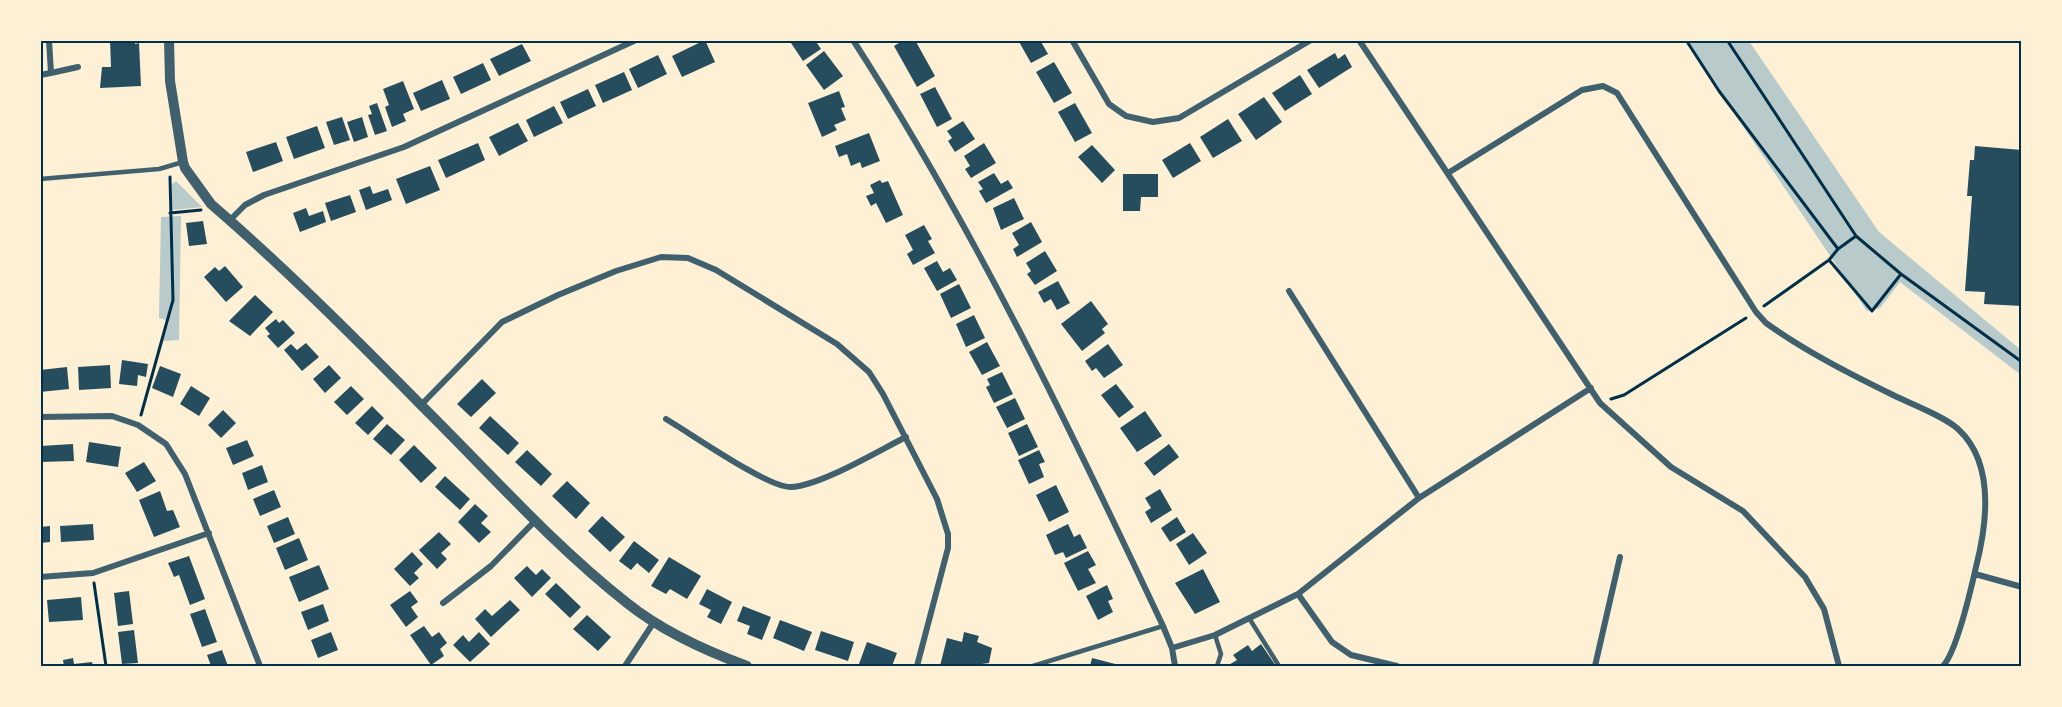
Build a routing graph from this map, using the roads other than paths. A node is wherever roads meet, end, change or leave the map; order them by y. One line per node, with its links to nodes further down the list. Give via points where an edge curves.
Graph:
1 (49, 40): 9 (street)
2 (170, 40): 11 (street, via 170,81)
3 (636, 40): 14 (street, via 404,147 264,195 245,205)
4 (853, 40): 32 (street, via 964,223)
5 (1072, 40): 6 (street, via 1108,104 1126,116 1153,122 1179,118)
6 (1311, 40)
7 (1359, 40): 12 (street)
8 (78, 67): 9 (street)
9 (51, 73): 10 (street)
10 (40, 75)
11 (183, 162): 13 (lane, via 159,169); 14 (street, via 211,204)
12 (1448, 173): 16 (street); 25 (street, via 1582,90 1603,86 1617,93 1756,312 1779,332 1820,356 1957,428 1977,459 1984,483 1986,513)
13 (40, 179)
14 (230, 220): 17 (street)
15 (1289, 291): 21 (street)
16 (1591, 388): 21 (street); 45 (street, via 1600,403 1671,466 1743,511 1805,577 1824,609)
17 (421, 405): 20 (street, via 502,322 616,271 661,257 688,258 716,270 855,358 883,394); 22 (street)
18 (40, 417): 23 (street, via 112,416 138,425 166,444 185,474)
19 (666, 419): 20 (street, via 767,479 790,487 844,468)
20 (906, 438): 38 (street, via 937,500 948,534 948,548)
21 (1419, 498): 28 (street)
22 (535, 521): 29 (street, via 491,567); 31 (street, via 627,604)
23 (209, 533): 26 (street, via 93,573); 35 (street)
24 (1620, 556): 44 (street)
25 (1975, 574): 27 (street); 46 (street)
26 (40, 577)
27 (2022, 587)
28 (1298, 594): 30 (street); 43 (street, via 1332,642 1351,655)
29 (443, 603)
30 (1249, 618): 33 (street); 42 (lane)
31 (654, 622): 36 (street); 37 (street)
32 (1163, 626): 34 (street); 39 (lane)
33 (1215, 635): 34 (street); 41 (lane, via 1221,654)
34 (1172, 648): 40 (street)
35 (260, 666)
36 (625, 666)
37 (747, 666)
38 (917, 666)
39 (1033, 666)
40 (1175, 666)
41 (1217, 666)
42 (1279, 666)
43 (1397, 666)
44 (1595, 666)
45 (1839, 666)
46 (1943, 666)

